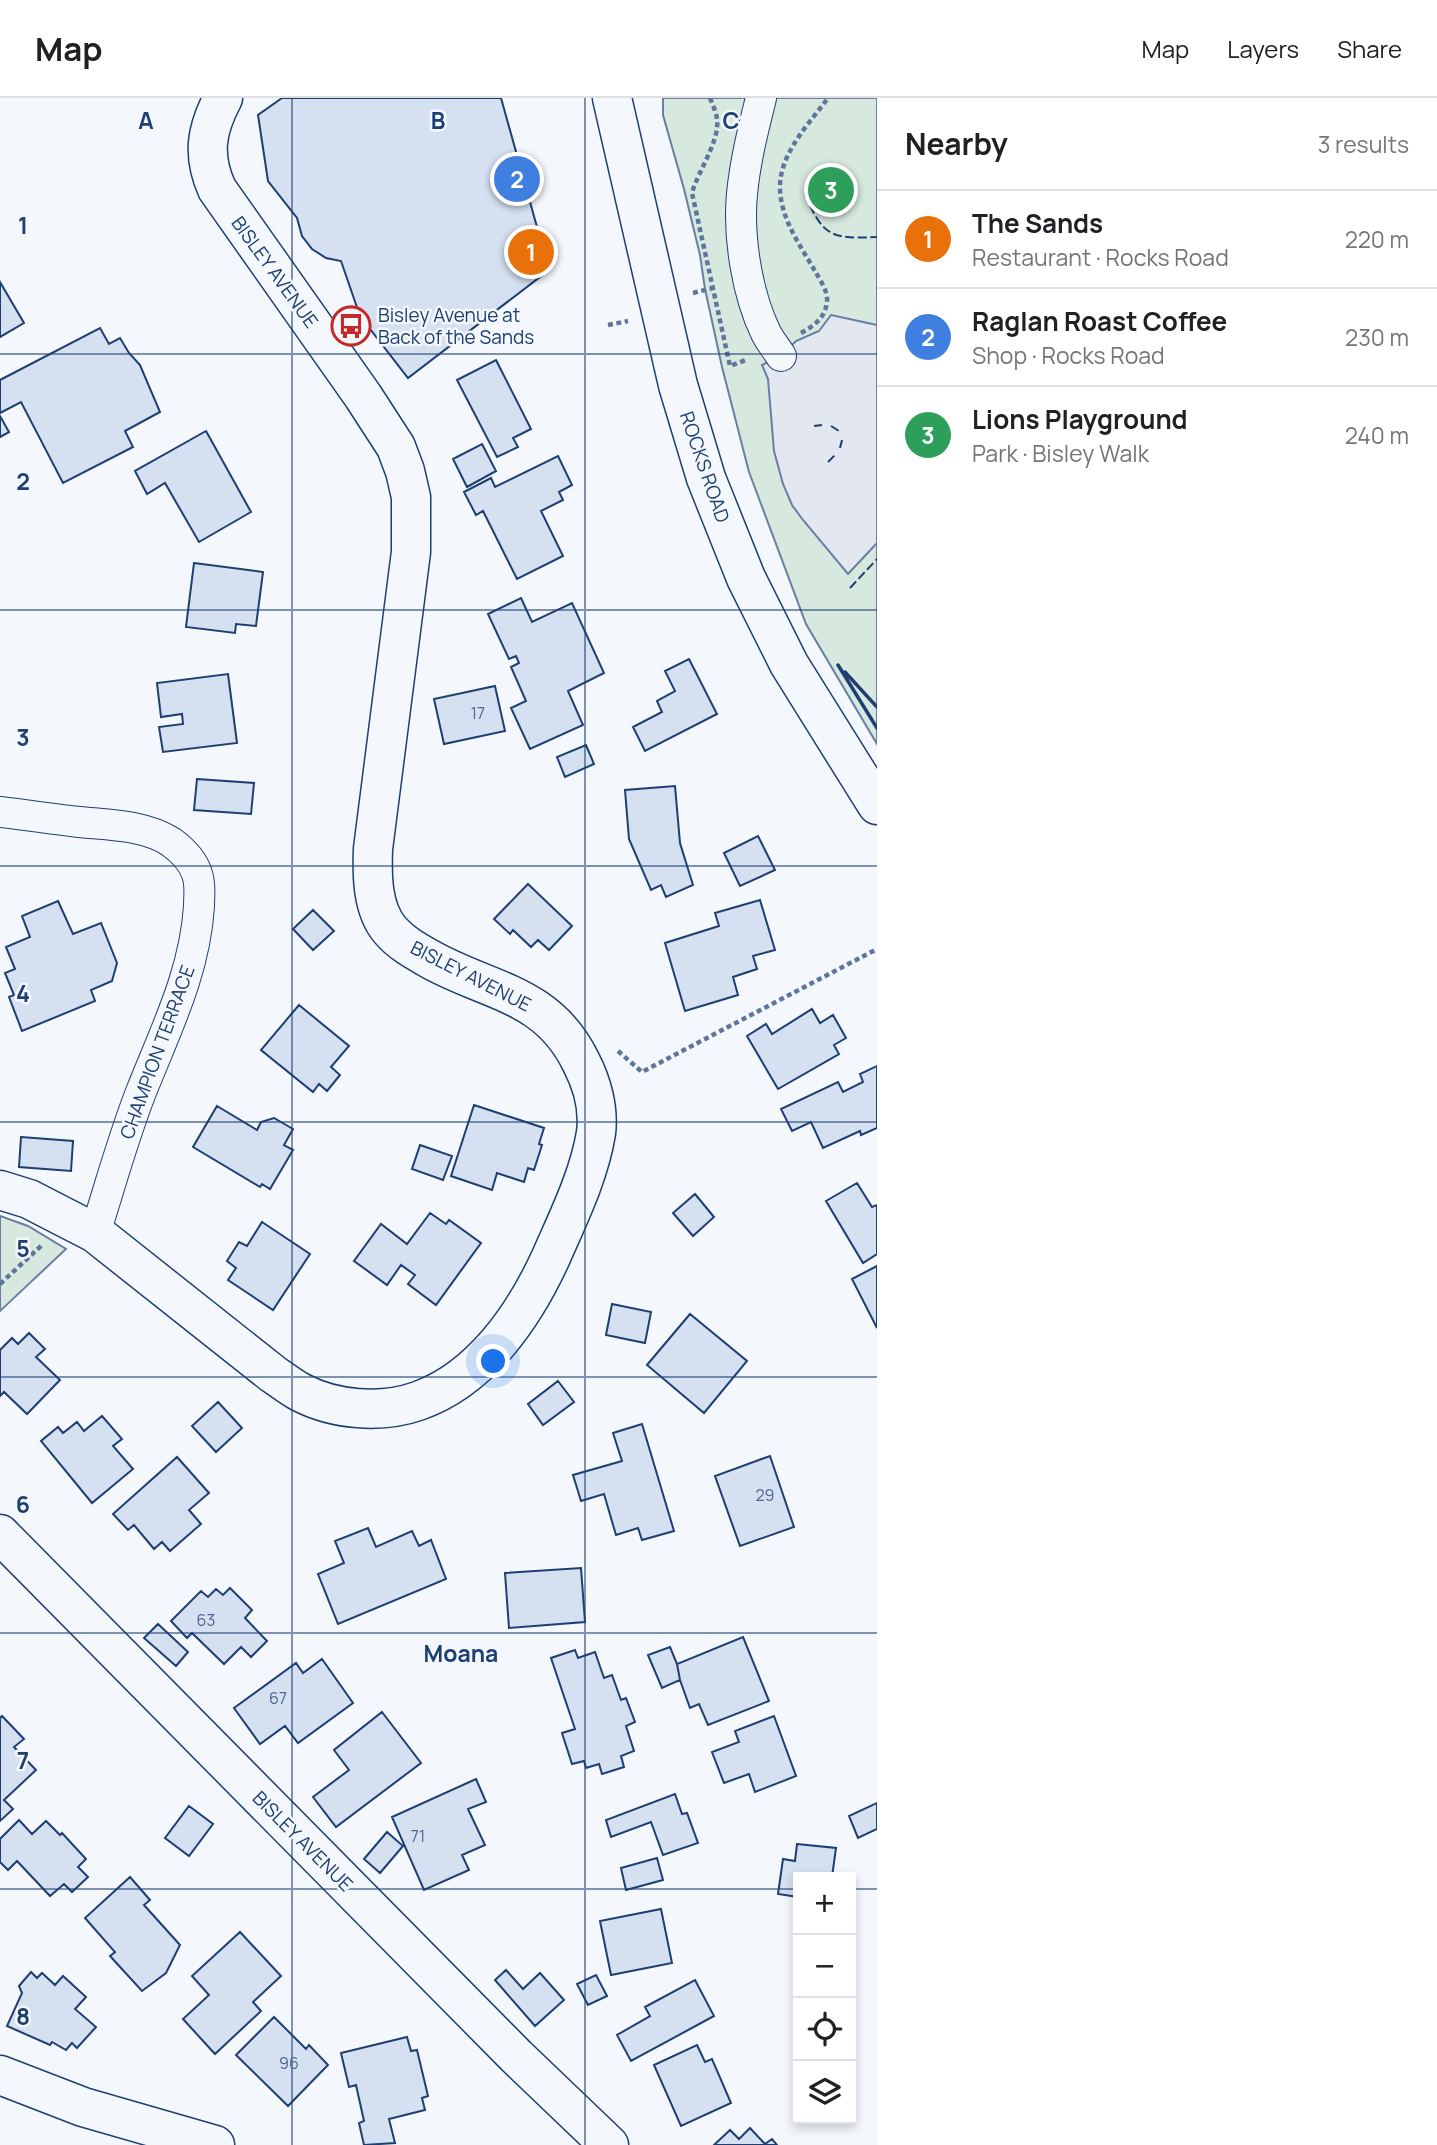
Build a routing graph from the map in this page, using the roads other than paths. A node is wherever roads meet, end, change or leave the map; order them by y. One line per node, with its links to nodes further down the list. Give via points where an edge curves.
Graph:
1 (223, 98): 8 (main road, BISLEY AVENUE, via 207,143 209,172 217,189 396,447 411,497 411,552 373,849 376,901 388,929 408,947 522,999 565,1035 589,1078 596,1133 570,1214 520,1313 466,1375 447,1389 393,1408 350,1407 300,1392)
2 (612, 98): 5 (main road, ROCKS ROAD, via 678,385 706,478 746,578 789,664)
3 (761, 98): 4 (street, via 741,196 742,224 745,264 756,307)
4 (777, 349)
5 (877, 805)
6 (0, 812): 8 (street, CHAMPION TERRACE, via 128,827 158,835 192,863 200,887 187,972)
7 (0, 1190): 8 (main road, BISLEY AVENUE, via 29,1199)
8 (95, 1233)
9 (0, 1534): 12 (main road, BISLEY AVENUE)
10 (0, 2075): 11 (main road, via 83,2107)
11 (215, 2145)
12 (609, 2145)

